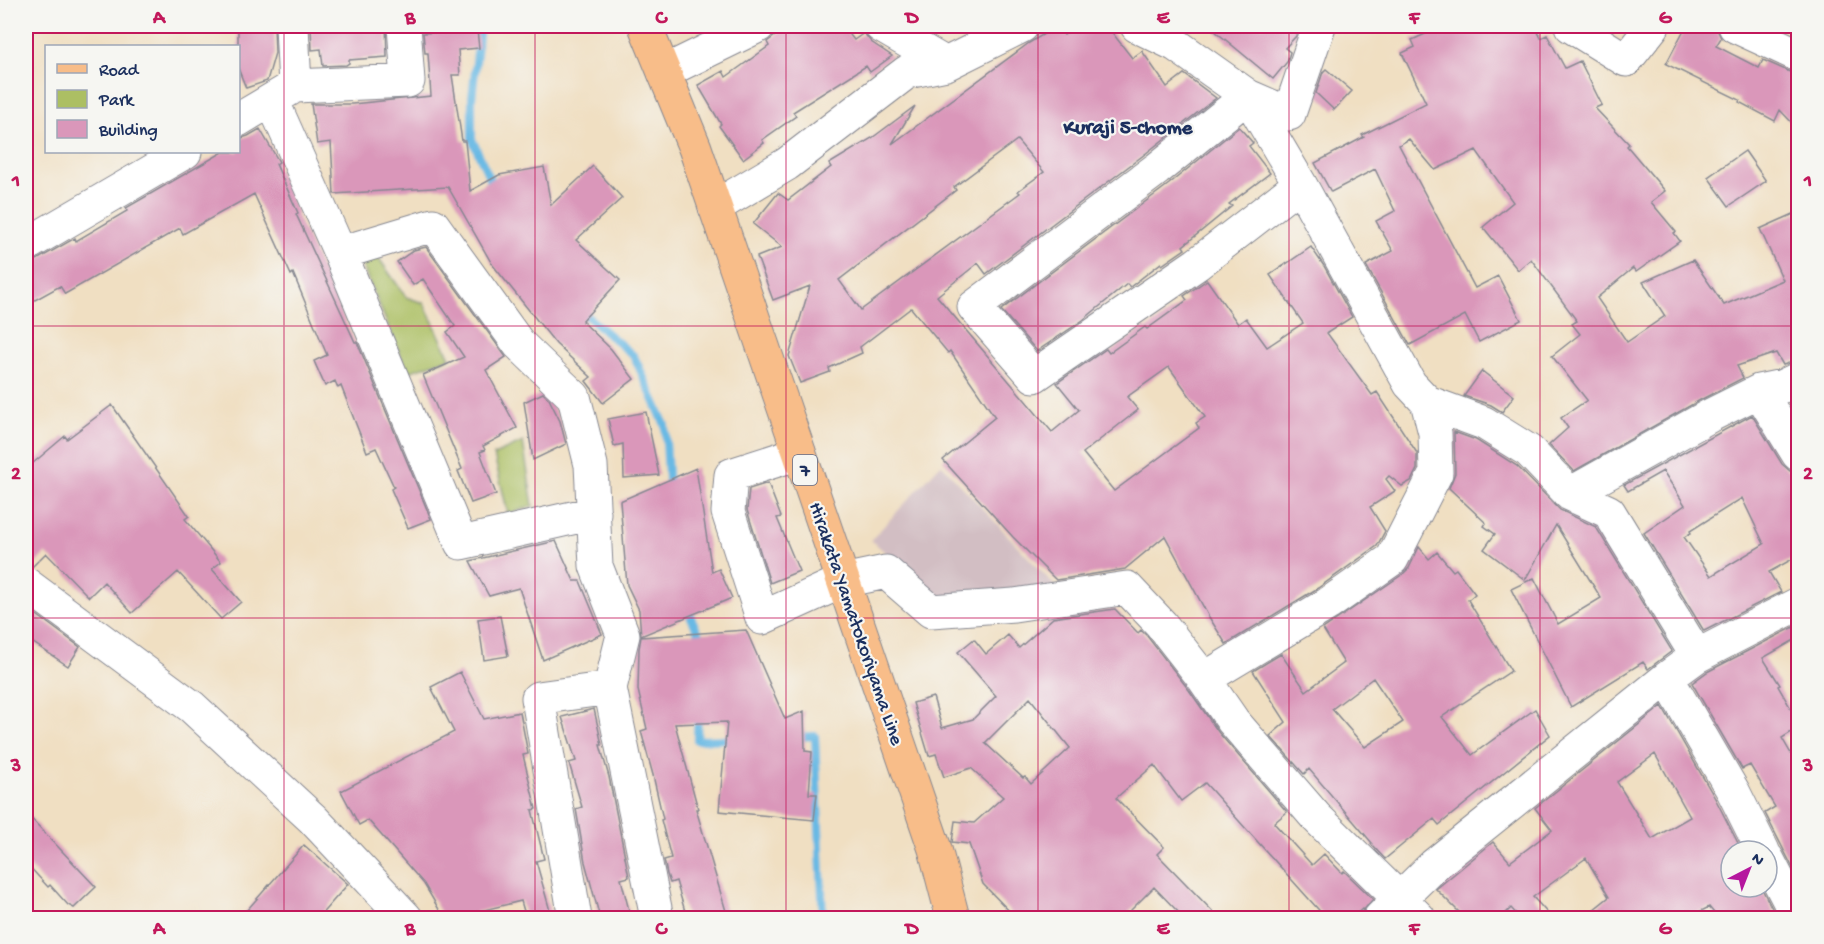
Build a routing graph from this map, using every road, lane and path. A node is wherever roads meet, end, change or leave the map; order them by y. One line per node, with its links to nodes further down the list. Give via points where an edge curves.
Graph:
1 (292, 26): 15 (street)
2 (404, 26): 15 (street, via 408,81)
3 (645, 26): 14 (main road, Hirakata Yamatokoriyama Line / 7)
4 (758, 26): 14 (street)
5 (881, 26): 13 (street)
6 (1022, 26): 13 (street)
7 (1137, 26): 16 (street, via 1176,45)
8 (1319, 26): 16 (street, via 1289,114)
9 (1571, 26): 10 (street, via 1626,60)
10 (1653, 26)
11 (1735, 26): 12 (street)
12 (1798, 55)
13 (945, 64): 20 (street, via 907,72 787,164)
14 (664, 72): 20 (main road, Hirakata Yamatokoriyama Line / 7)
15 (284, 93): 17 (street); 22 (street)
16 (1248, 96): 19 (street); 19 (street, via 974,307 1034,376 1197,264)
17 (240, 119)
18 (183, 153): 21 (street)
19 (1300, 184): 25 (street, via 1410,384)
20 (715, 207): 26 (main road, Hirakata Yamatokoriyama Line / 7)
21 (26, 245)
22 (340, 253): 29 (street, via 434,225 519,344 574,397 591,465); 29 (street, via 461,543)
23 (1798, 379): 24 (street)
24 (1759, 391): 27 (street); 28 (street)
25 (1426, 402): 28 (street, via 1484,423 1529,452); 35 (street, via 1435,434 1436,473 1392,559)
26 (799, 453): 30 (main road, Hirakata Yamatokoriyama Line / 7); 30 (street, via 731,475 728,512 762,618)
27 (1798, 454)
28 (1570, 494): 33 (street, via 1609,512)
29 (594, 513): 36 (street, via 596,566 623,635)
30 (843, 582): 35 (street, via 886,572 931,611 1014,605 1127,588); 43 (main road, Hirakata Yamatokoriyama Line / 7, via 935,849)
31 (26, 584): 40 (street, via 192,707 313,819)
32 (1798, 604): 33 (street)
33 (1697, 656): 34 (street)
34 (1667, 678): 37 (street); 39 (street, via 1434,866)
35 (1204, 679): 39 (street, via 1233,721)
36 (610, 688): 41 (street, via 538,698); 42 (street)
37 (1757, 839)
38 (1779, 881): 44 (street)
39 (1400, 912)
40 (406, 918)
41 (575, 918)
42 (657, 918)
43 (952, 918)
44 (1798, 918)

